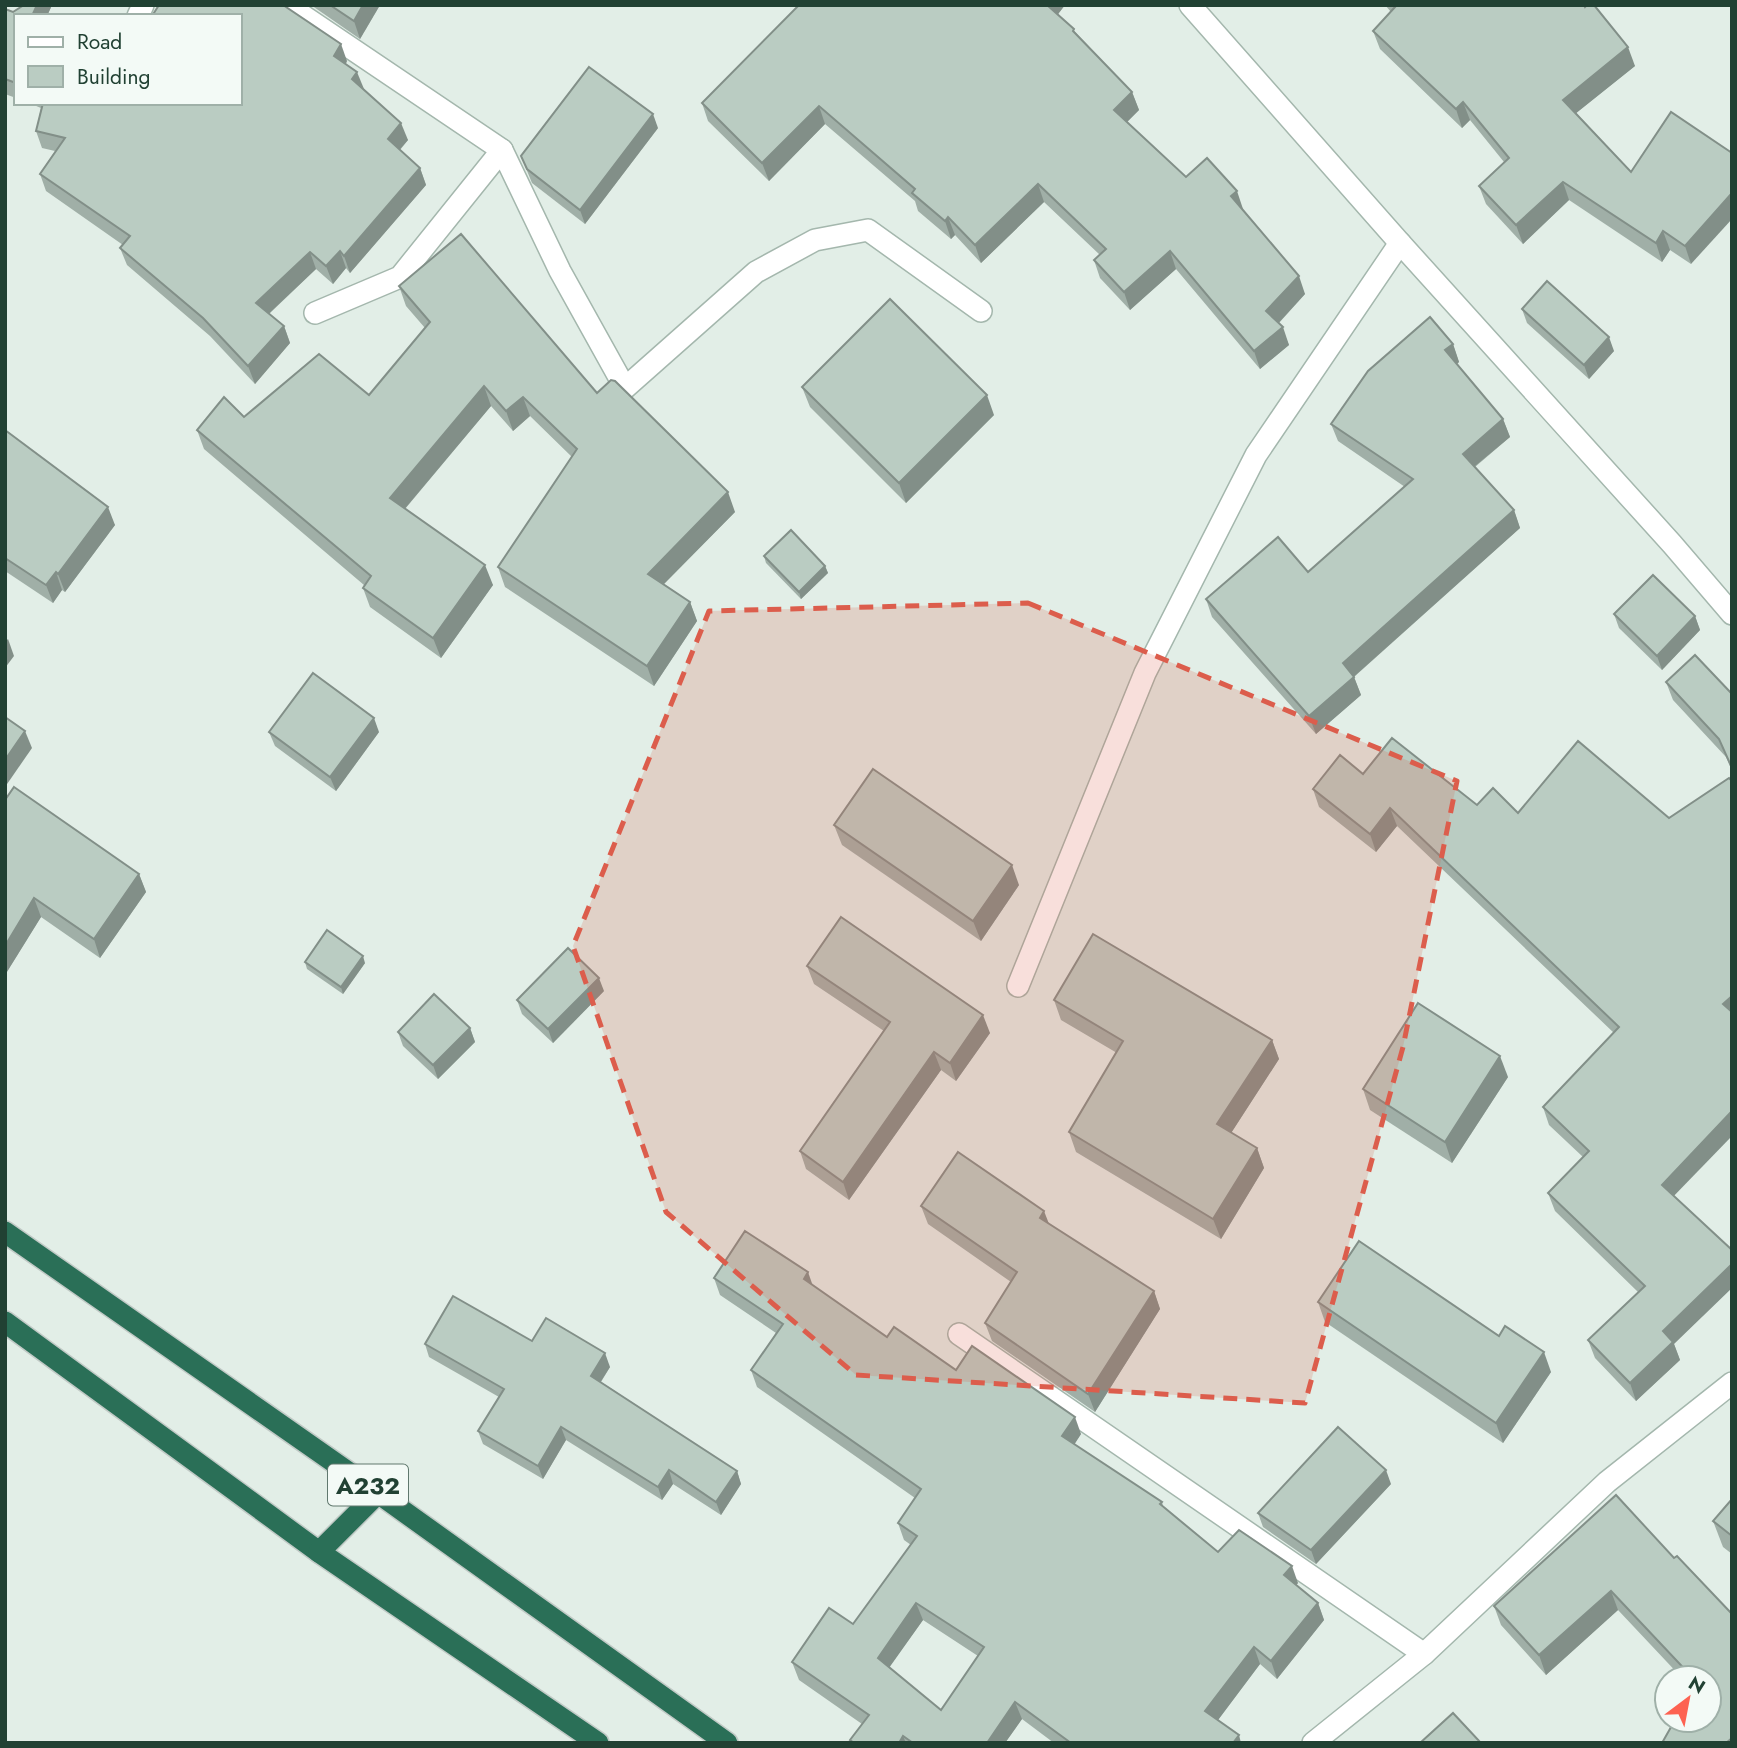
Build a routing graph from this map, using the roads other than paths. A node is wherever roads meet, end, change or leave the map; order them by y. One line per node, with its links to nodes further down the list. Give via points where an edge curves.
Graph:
1 (287, 5): 3 (street)
2 (1191, 5): 4 (street)
3 (502, 150): 5 (street, via 560,271 625,388 756,272 815,240 868,230); 6 (street, via 400,277)
4 (1400, 243): 7 (street); 8 (street, via 1250,467 1144,673)
5 (981, 311)
6 (315, 313)
7 (1732, 614)
8 (1018, 986)
9 (5, 1232): 13 (highway, A232)
10 (5, 1322): 14 (highway)
11 (959, 1334): 15 (street)
12 (1732, 1383): 15 (street, via 1607,1482)
13 (378, 1493): 14 (highway); 17 (highway, A232)
14 (319, 1552): 16 (highway)
15 (1424, 1654): 18 (street)
16 (598, 1743)
17 (727, 1743)
18 (1313, 1743)

